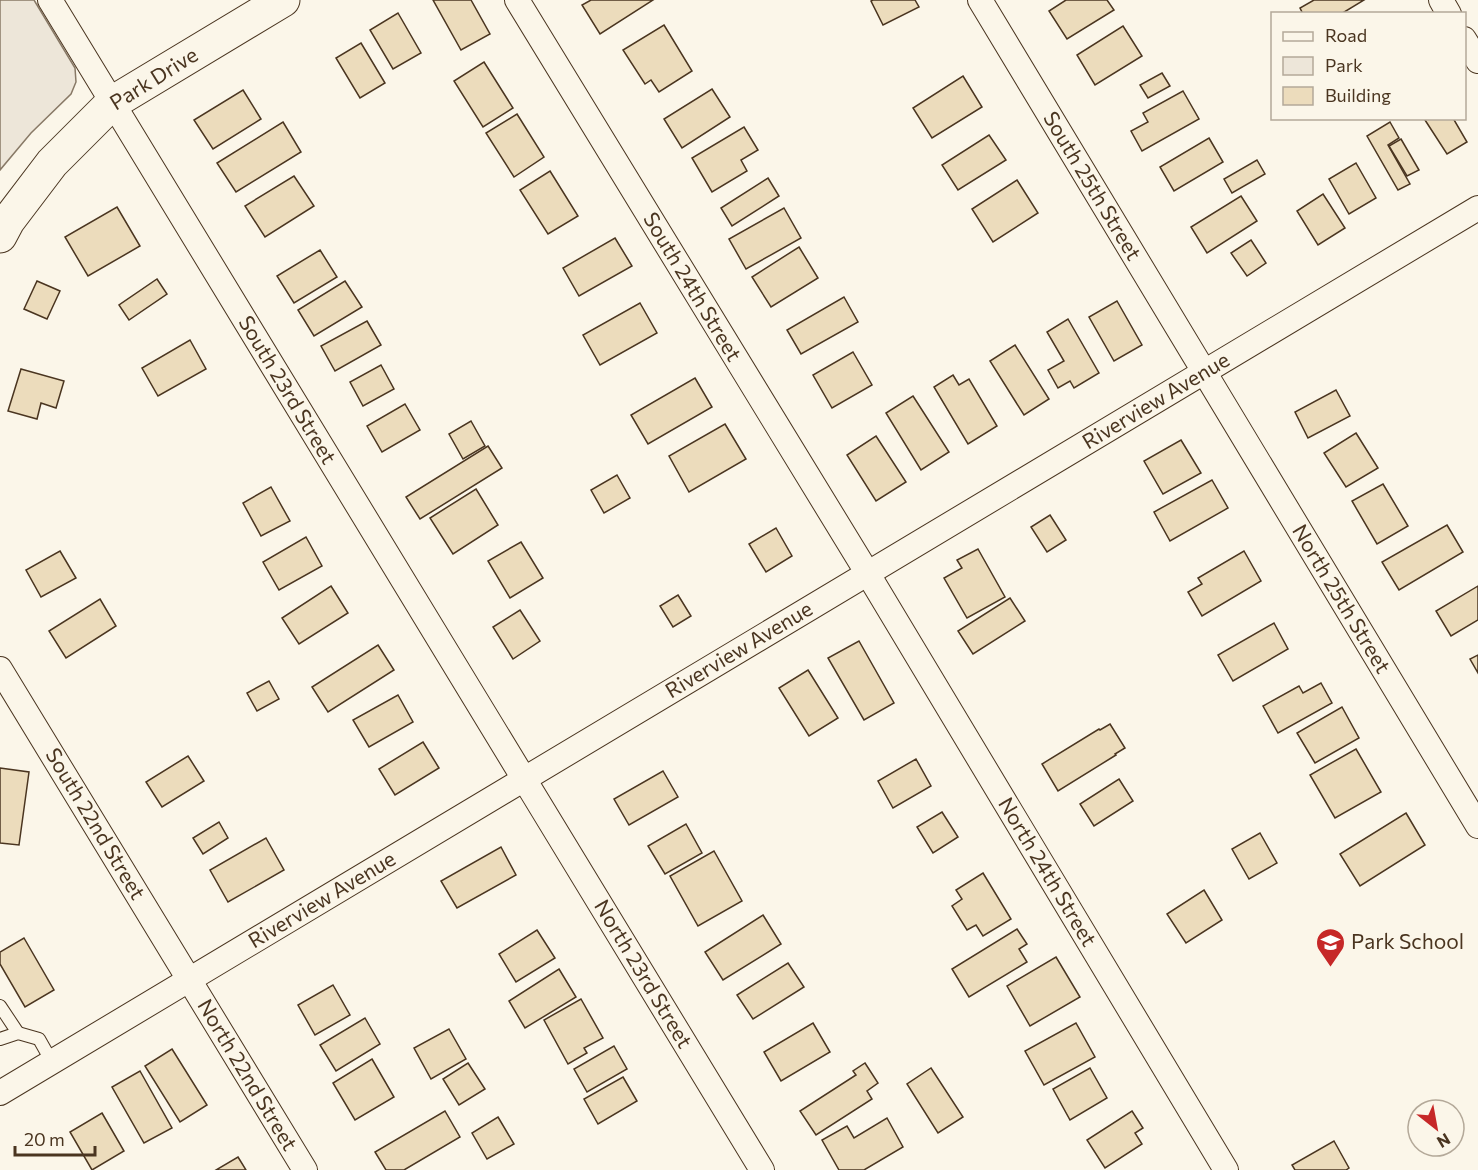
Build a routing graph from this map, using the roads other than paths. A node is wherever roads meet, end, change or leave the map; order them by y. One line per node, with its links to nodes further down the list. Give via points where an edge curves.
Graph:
1 (50, 0): 7 (street, South 23rd Street)
2 (283, 0): 7 (main road, Park Drive)
3 (517, 0): 11 (street, South 24th Street)
4 (980, 0): 10 (street, South 25th Street)
5 (1466, 42): 6 (street)
6 (1478, 61)
7 (112, 103): 9 (main road, Park Drive, via 52,162); 13 (street, South 23rd Street)
8 (1478, 208): 10 (street, Riverview Avenue)
9 (0, 236)
10 (1204, 372): 11 (street, Riverview Avenue); 14 (street, North 25th Street)
11 (868, 574): 13 (street, Riverview Avenue); 23 (street, North 24th Street)
12 (0, 669): 15 (street, South 22nd Street)
13 (524, 779): 15 (street, Riverview Avenue); 22 (street, North 23rd Street)
14 (1478, 826)
15 (189, 980): 19 (street, Riverview Avenue); 21 (street, North 22nd Street)
16 (0, 1006): 17 (lane)
17 (18, 1033): 18 (lane); 19 (lane, via 39,1039)
18 (0, 1039)
19 (52, 1062): 20 (street, Riverview Avenue)
20 (0, 1093)
21 (305, 1170)
22 (762, 1170)
23 (1226, 1170)

